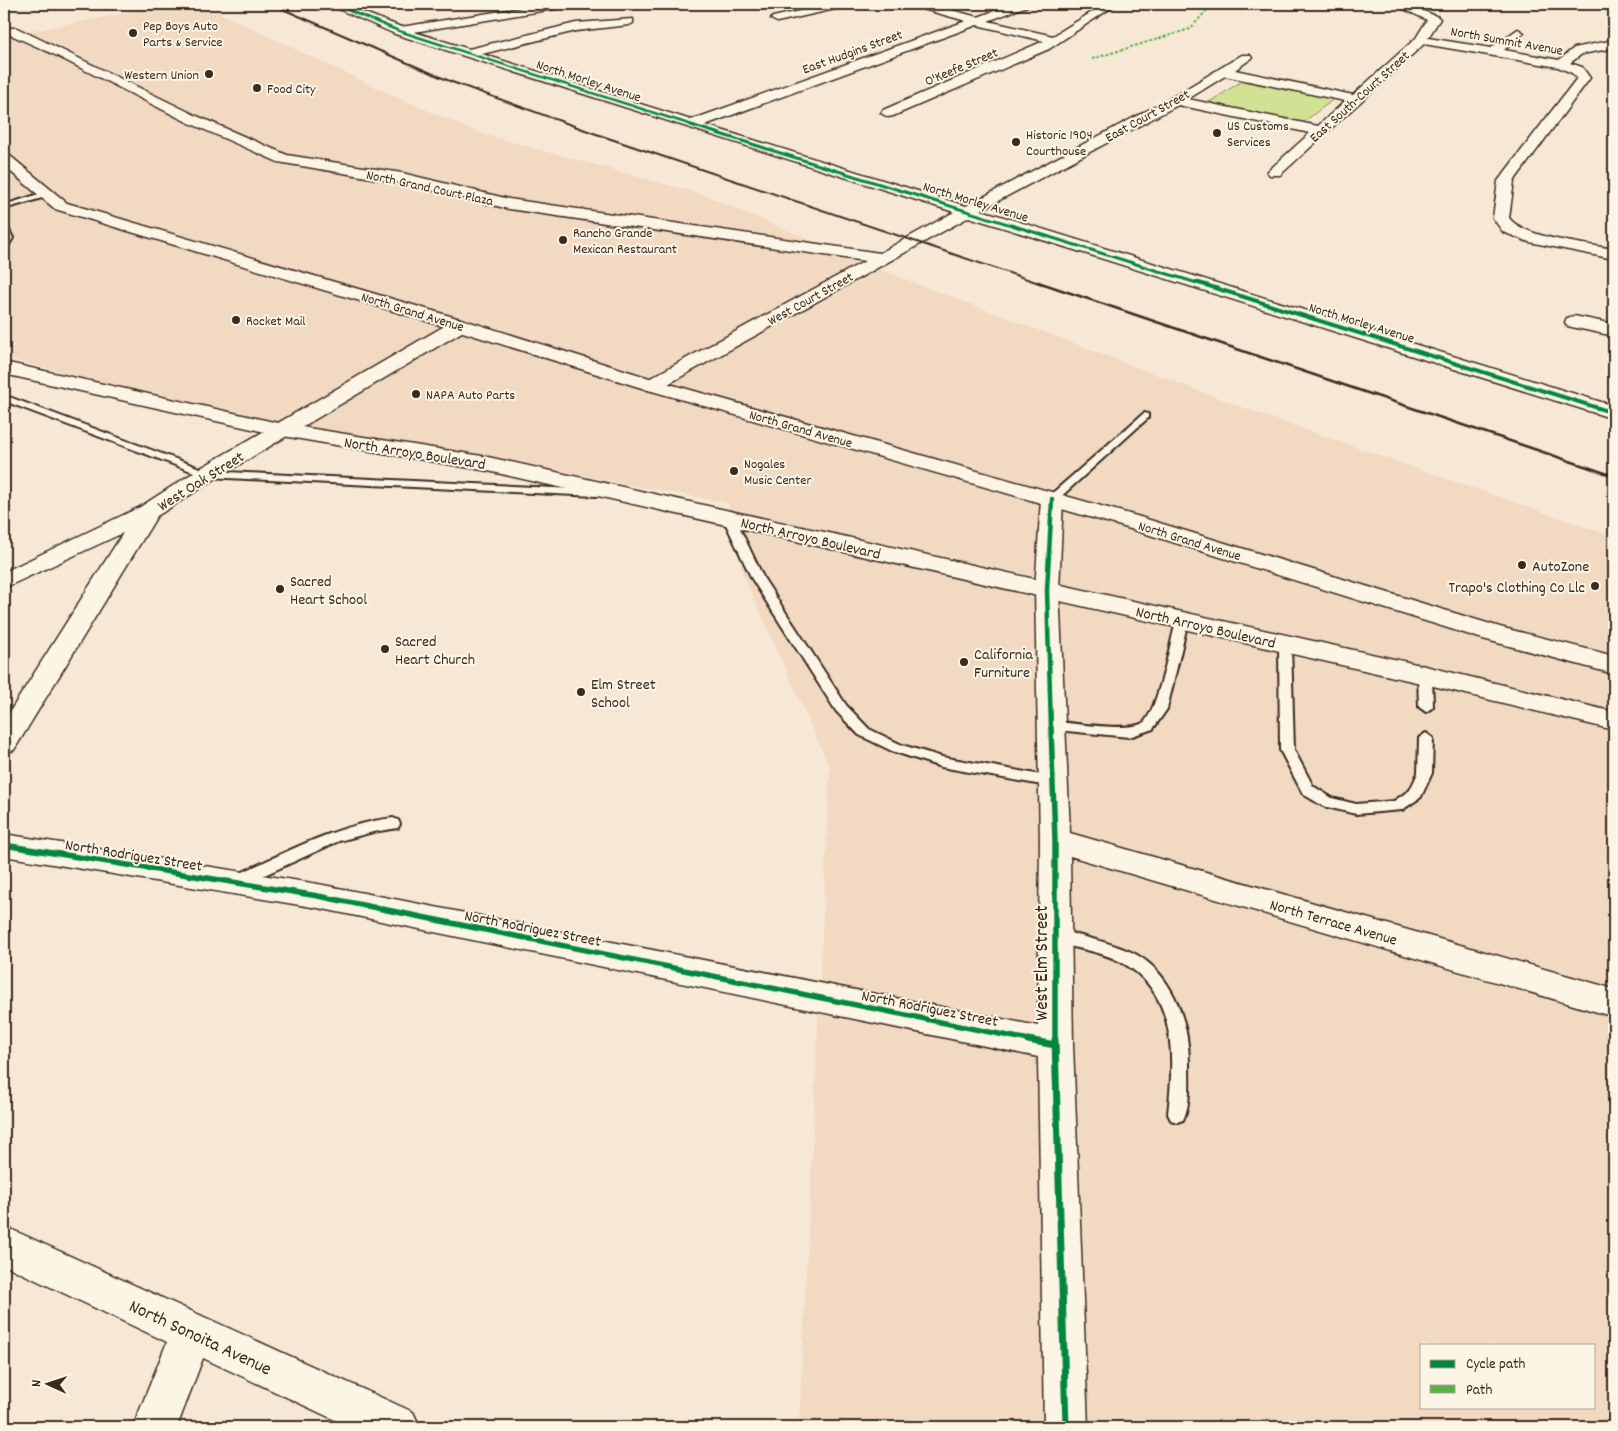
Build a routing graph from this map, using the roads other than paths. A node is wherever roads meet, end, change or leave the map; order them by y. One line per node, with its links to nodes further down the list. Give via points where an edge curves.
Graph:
1 (333, 4): 13 (street, North Morley Avenue)
2 (566, 4): 13 (street)
3 (845, 4): 9 (street)
4 (916, 4): 10 (street)
5 (1023, 4): 10 (street, East Hudgins Street)
6 (1112, 4): 17 (street, O'Keefe Street)
7 (1398, 4): 16 (street, East South-Court Street, via 1434,19)
8 (540, 12): 12 (street)
9 (776, 19)
10 (976, 20): 17 (street); 27 (street, East Hudgins Street)
11 (629, 22): 12 (street)
12 (576, 27): 20 (street)
13 (400, 31): 20 (street, North Morley Avenue)
14 (4, 32): 37 (street, North Grand Court Plaza, via 13,31 57,51 192,119 283,159 402,178 509,204)
15 (1518, 32): 19 (street)
16 (1420, 40): 19 (street, North Summit Avenue); 24 (street, East South-Court Street)
17 (1050, 44): 26 (street, O'Keefe Street)
18 (1614, 44): 22 (street, via 1578,51)
19 (1494, 52): 22 (street, North Summit Avenue)
20 (469, 53): 27 (street, North Morley Avenue)
21 (1246, 58): 23 (street, East Court Street)
22 (1561, 64): 36 (street, North Summit Avenue, via 1576,70 1584,78 1506,181 1501,218 1509,229 1535,238)
23 (1223, 72): 24 (street); 25 (street, East Court Street)
24 (1355, 100): 28 (street, East South-Court Street)
25 (1176, 101): 28 (street); 33 (street, East Court Street)
26 (888, 113)
27 (691, 125): 33 (street, North Morley Avenue)
28 (1321, 131): 30 (street, East South-Court Street)
29 (4, 158): 31 (street, North Grand Avenue)
30 (1275, 172)
31 (46, 194): 32 (lane); 39 (street, North Grand Avenue, via 61,206)
32 (4, 207)
33 (968, 211): 37 (street, West Court Street); 44 (street, North Morley Avenue)
34 (4, 228): 35 (lane, via 9,238)
35 (4, 246)
36 (1614, 254)
37 (881, 258): 42 (street, West Court Street)
38 (1574, 322): 40 (street)
39 (460, 325): 42 (street, North Grand Avenue); 46 (street, West Oak Street)
40 (1614, 330)
41 (4, 368): 46 (street, North Arroyo Boulevard)
42 (652, 385): 49 (street, North Grand Avenue)
43 (4, 398): 47 (lane)
44 (1614, 413)
45 (1144, 416): 49 (lane)
46 (282, 430): 47 (street, West Oak Street); 48 (street, North Arroyo Boulevard, via 488,464)
47 (207, 474): 48 (lane); 50 (street, West Oak Street)
48 (623, 494): 51 (street, North Arroyo Boulevard)
49 (1052, 500): 53 (street, West Elm Street); 56 (street, North Grand Avenue, via 1492,633)
50 (148, 512): 52 (street); 62 (street, West Oak Street)
51 (730, 518): 53 (street, North Arroyo Boulevard); 63 (lane, via 758,579 841,708 864,732 897,748 940,762)
52 (4, 581)
53 (1047, 590): 54 (street, North Arroyo Boulevard); 60 (street, West Elm Street)
54 (1182, 621): 55 (street, North Arroyo Boulevard); 60 (lane, via 1160,710 1148,726 1129,732)
55 (1285, 644): 57 (street, North Arroyo Boulevard); 61 (lane, via 1287,750 1308,790 1328,802 1356,809 1397,806 1416,793 1425,773)
56 (1614, 665)
57 (1425, 675): 58 (lane); 59 (street, North Arroyo Boulevard)
58 (1426, 707)
59 (1614, 721)
60 (1051, 726): 63 (street, West Elm Street)
61 (1426, 738)
62 (4, 743)
63 (1053, 782): 65 (street, West Elm Street)
64 (393, 824): 67 (lane, via 371,825 340,834)
65 (1054, 840): 68 (street, West Elm Street); 69 (street, North Terrace Avenue)
66 (4, 845): 67 (street, North Rodriguez Street)
67 (236, 883): 70 (street, North Rodriguez Street, via 318,896)
68 (1054, 936): 70 (street, West Elm Street); 71 (lane, via 1126,957 1153,977 1172,1005 1179,1036 1181,1079)
69 (1614, 1002)
70 (1055, 1045): 76 (street, West Elm Street)
71 (1177, 1114)
72 (4, 1245): 73 (street, North Sonoita Avenue)
73 (192, 1332): 74 (street); 75 (street, North Sonoita Avenue)
74 (155, 1427)
75 (398, 1427)
76 (1066, 1427)

